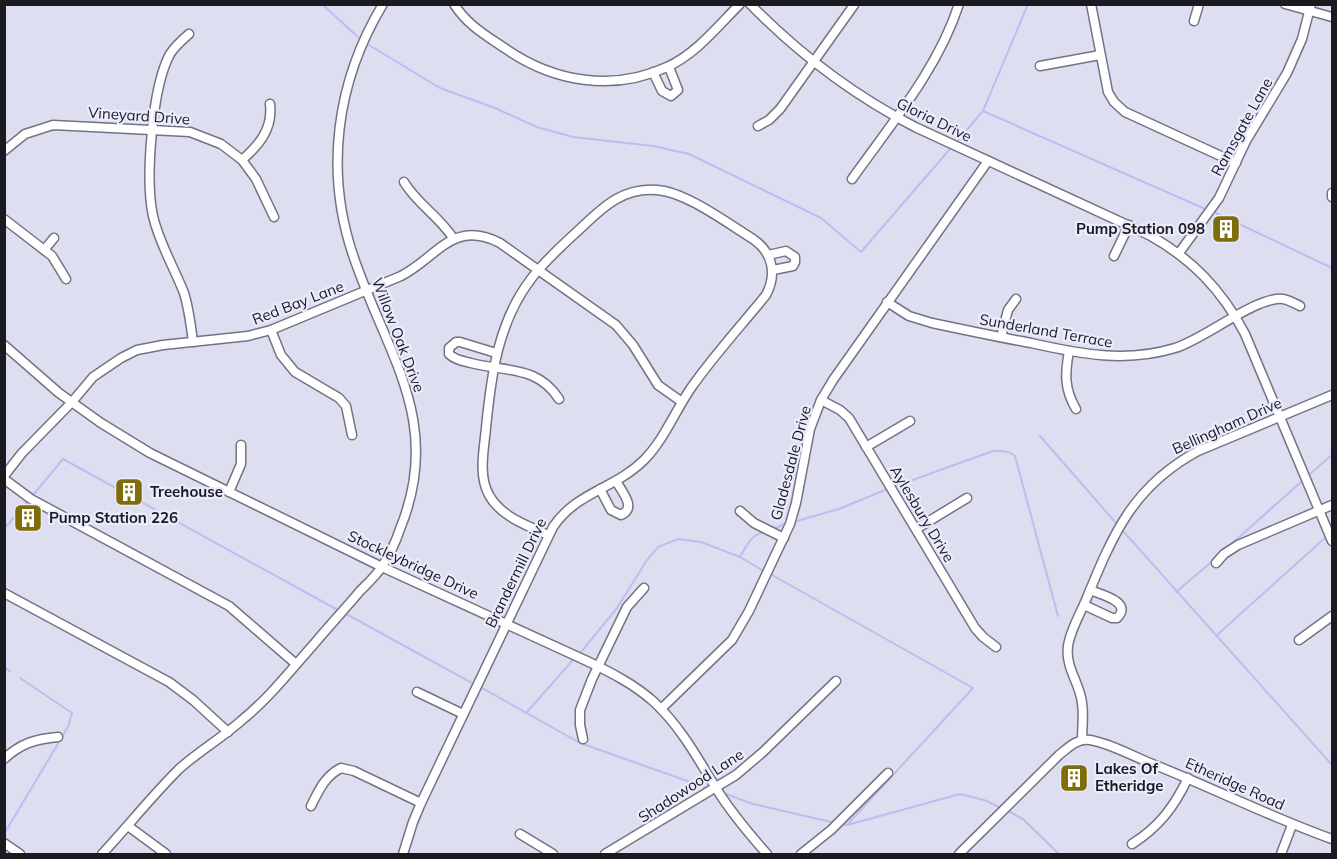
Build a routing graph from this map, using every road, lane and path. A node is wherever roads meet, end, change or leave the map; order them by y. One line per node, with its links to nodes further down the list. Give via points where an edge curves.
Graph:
1 (383, 4): 39 (street, Willow Oak Drive, via 350,74 338,140 343,219)
2 (454, 4): 18 (street, via 471,25 507,50 559,76 608,82)
3 (740, 4): 17 (street, via 698,46)
4 (750, 4): 15 (street, Gloria Drive)
5 (958, 4): 20 (street, via 935,57)
6 (1091, 4): 14 (street)
7 (1199, 4): 12 (street)
8 (1285, 4): 10 (street)
9 (854, 5): 15 (street)
10 (1310, 8): 11 (street); 26 (street, Ramsgate Lane, via 1287,73)
11 (1332, 17)
12 (1194, 21)
13 (189, 34): 22 (street, via 172,51 162,73)
14 (1100, 55): 16 (street); 26 (street, via 1108,92 1119,107)
15 (813, 62): 20 (street, Gloria Drive); 21 (street, via 776,113)
16 (1040, 66)
17 (669, 67): 18 (street); 18 (street, via 677,87 674,95 664,93)
18 (653, 72)
19 (270, 104): 24 (street, via 271,117 265,135)
20 (896, 117): 25 (street, Gloria Drive); 27 (street)
21 (758, 126)
22 (153, 129): 23 (street, Vineyard Drive, via 53,125 25,134); 24 (street, Vineyard Drive, via 196,133 221,144); 46 (street, via 153,216 184,294)
23 (4, 151)
24 (242, 160): 29 (street, Vineyard Drive)
25 (988, 161): 31 (street, Gloria Drive); 41 (street, Gladesdale Drive)
26 (1236, 163): 35 (street, Ramsgate Lane, via 1219,198)
27 (852, 178)
28 (404, 182): 33 (street)
29 (274, 216)
30 (4, 219): 34 (street)
31 (1129, 225): 35 (street, Gloria Drive); 36 (street)
32 (54, 238): 34 (street)
33 (453, 238): 37 (street, via 489,238); 39 (street, Red Bay Lane, via 410,271)
34 (44, 250): 38 (street)
35 (1179, 253): 43 (street, Gloria Drive, via 1204,274)
36 (1114, 256)
37 (539, 269): 49 (street, via 512,311); 55 (street, via 616,325 658,385); 55 (street, Brandermill Drive, via 607,204 631,192 667,191 753,239 771,263 770,287)
38 (66, 279)
39 (367, 290): 44 (street, Red Bay Lane); 75 (street, Willow Oak Drive, via 404,381 416,439 407,512)
40 (1016, 299): 45 (street, via 1008,310)
41 (887, 302): 45 (street, Sunderland Terrace, via 914,318); 53 (street, Gladesdale Drive)
42 (1300, 306): 43 (street, Sunderland Terrace, via 1283,299 1272,300)
43 (1236, 317): 48 (street, Sunderland Terrace, via 1185,345 1153,354 1107,357); 57 (street, Gloria Drive)
44 (272, 330): 46 (street, Red Bay Lane); 59 (street, via 281,355 295,372 346,406)
45 (1000, 337): 48 (street, Sunderland Terrace)
46 (193, 342): 54 (street, Red Bay Lane, via 129,354 93,377)
47 (4, 345): 54 (street, Stockleybridge Drive)
48 (1068, 351): 56 (street, via 1066,390)
49 (496, 353): 50 (street); 50 (street, via 460,342 449,348 449,354 458,360)
50 (493, 369): 52 (street, via 531,374 549,385); 71 (street, via 483,455 485,487 505,514)
51 (1332, 395): 57 (street, Bellingham Drive)
52 (559, 399)
53 (822, 400): 61 (street, Aylesbury Drive, via 849,418); 72 (street, Gladesdale Drive, via 810,429 794,514)
54 (72, 402): 62 (street, Red Bay Lane); 65 (street, Stockleybridge Drive, via 150,453)
55 (682, 402): 63 (street, Brandermill Drive, via 650,454)
56 (1076, 410)
57 (1280, 416): 68 (street, Gloria Drive); 77 (street, Bellingham Drive, via 1198,451 1163,472 1124,518)
58 (909, 421): 61 (street)
59 (352, 435)
60 (241, 445): 65 (street, via 239,471)
61 (866, 447): 70 (street, Aylesbury Drive)
62 (4, 477): 84 (street, via 31,498 229,606)
63 (616, 481): 64 (street, Brandermill Drive); 64 (street, via 629,507 621,515 611,510)
64 (600, 489): 71 (street, Brandermill Drive, via 565,511)
65 (229, 492): 75 (street, Stockleybridge Drive)
66 (967, 498): 70 (street)
67 (1332, 505): 68 (street)
68 (1319, 510): 73 (street, Gloria Drive); 74 (street, via 1238,545)
69 (740, 511): 72 (street)
70 (916, 529): 83 (street, Aylesbury Drive, via 975,628)
71 (548, 535): 81 (street, Brandermill Drive)
72 (784, 538): 88 (street, Gladesdale Drive, via 738,631)
73 (1332, 541)
74 (1216, 562)
75 (382, 567): 81 (street, Stockleybridge Drive); 84 (street, Willow Oak Drive)
76 (644, 588): 85 (street, via 627,607)
77 (1090, 590): 79 (street, Bellingham Drive); 79 (street, via 1119,603 1122,612 1113,618)
78 (4, 593): 90 (street, via 169,682)
79 (1084, 605): 93 (street, Bellingham Drive, via 1068,645 1071,673 1082,703)
80 (1332, 616): 82 (street)
81 (506, 622): 85 (street, Stockleybridge Drive); 89 (street, Brandermill Drive)
82 (1299, 640)
83 (996, 647)
84 (296, 664): 90 (street, Willow Oak Drive)
85 (598, 666): 88 (street, Stockleybridge Drive, via 638,689); 92 (street, via 580,710)
86 (836, 681): 97 (street, Shadowood Lane, via 750,764)
87 (417, 692): 89 (street)
88 (661, 709): 97 (street, Stockleybridge Drive, via 679,729)
89 (463, 714): 98 (street, Brandermill Drive)
90 (228, 732): 101 (street, Willow Oak Drive, via 178,771)
91 (58, 737): 94 (street, via 33,740)
92 (583, 739)
93 (1082, 740): 96 (street, Etheridge Road, via 1098,742); 114 (street, via 1059,755)
94 (4, 759)
95 (888, 773): 113 (street)
96 (1188, 778): 100 (street, Etheridge Road); 105 (street, via 1169,812)
97 (716, 788): 111 (street, Shadowood Lane); 112 (street, Stockleybridge Drive)
98 (421, 803): 99 (street, via 342,768 322,784); 109 (street, Brandermill Drive)
99 (311, 806)
100 (1292, 825): 103 (street, Etheridge Road); 115 (street)
101 (128, 826): 107 (street, Willow Oak Drive); 108 (street)
102 (520, 834): 110 (street)
103 (1332, 839)
104 (4, 843): 106 (street)
105 (1132, 844)
106 (20, 855)
107 (102, 855)
108 (166, 855)
109 (403, 855)
110 (552, 855)
111 (605, 855)
112 (767, 855)
113 (801, 855)
114 (959, 855)
115 (1281, 855)

